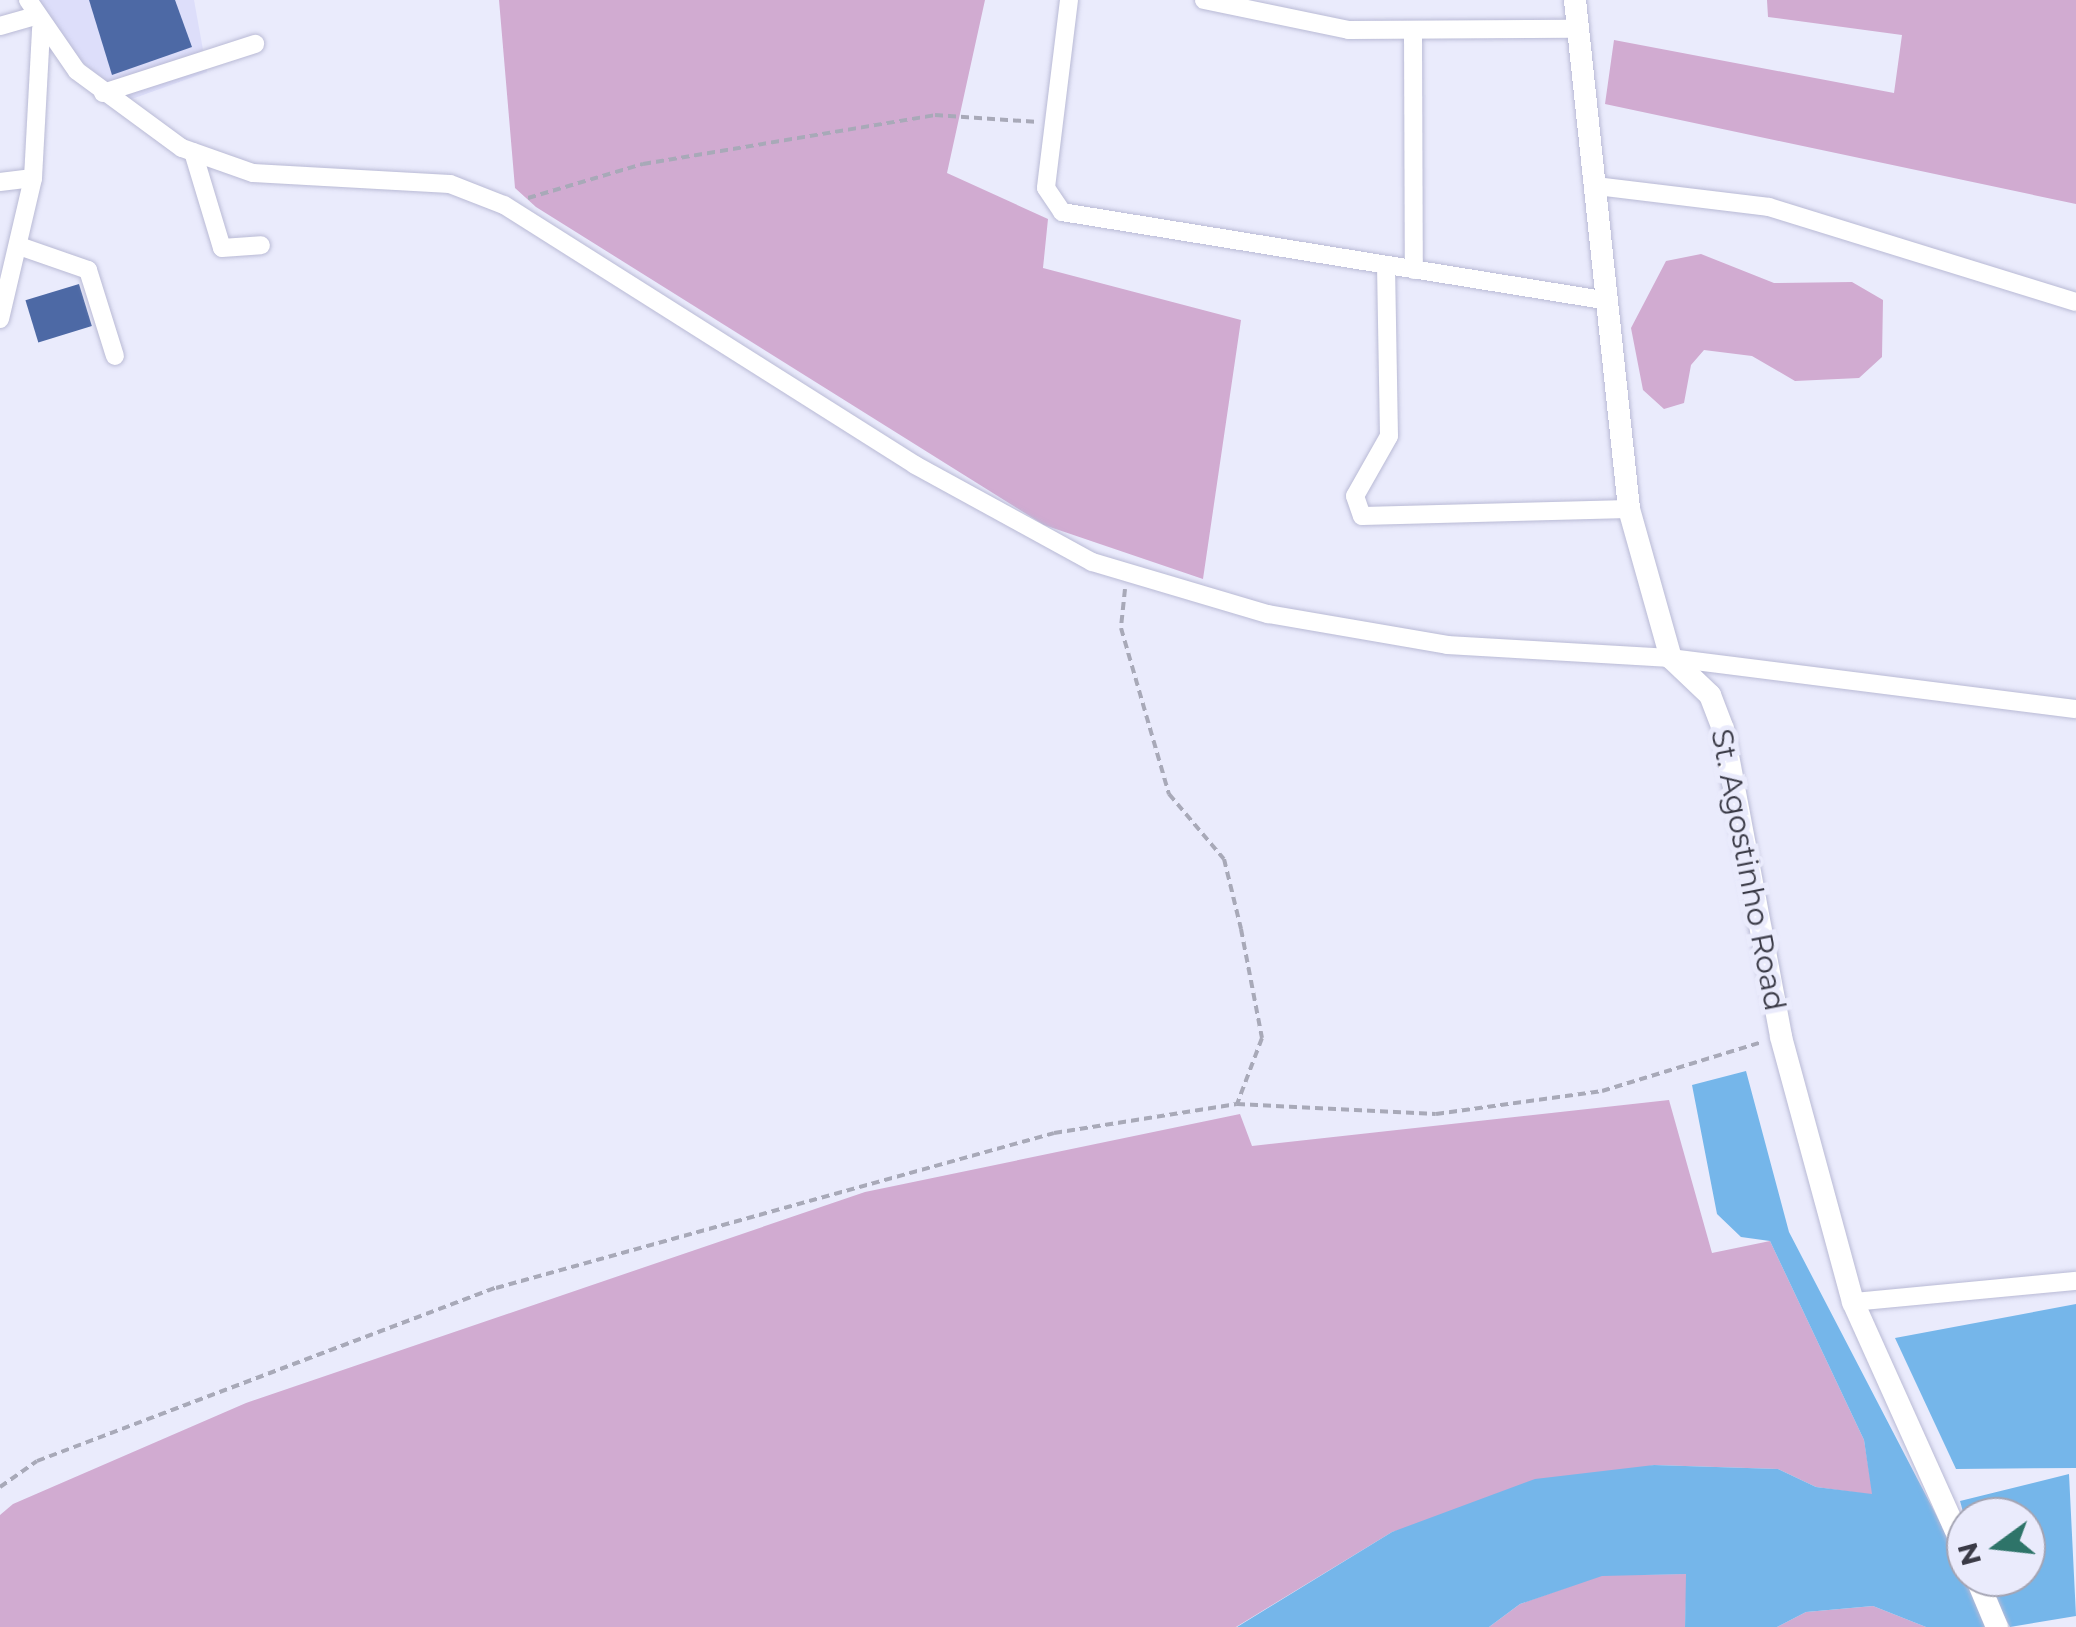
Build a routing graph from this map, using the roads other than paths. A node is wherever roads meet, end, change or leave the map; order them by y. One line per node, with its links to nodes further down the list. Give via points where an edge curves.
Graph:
1 (1068, 0): 16 (street, via 1046,188 1062,212)
2 (1204, 0): 7 (street, via 1349,30)
3 (1575, 0): 6 (main road)
4 (35, 15): 5 (street); 9 (street); 11 (street)
5 (0, 26)
6 (1574, 28): 7 (street); 13 (main road)
7 (1413, 33): 17 (street)
8 (255, 44): 9 (street)
9 (104, 93): 10 (street)
10 (192, 152): 14 (street, via 222,248); 23 (street, via 253,172 450,184 504,206 915,465 1126,572 1268,614 1446,645)
11 (33, 178): 12 (street); 15 (street)
12 (0, 182)
13 (1596, 186): 18 (main road); 19 (street, via 1769,207)
14 (261, 245)
15 (22, 247): 20 (street); 21 (street, via 88,270)
16 (1386, 265): 17 (street); 22 (street, via 1389,436 1355,496 1362,516)
17 (1414, 270): 18 (street)
18 (1608, 301): 22 (main road)
19 (2076, 302)
20 (0, 319)
21 (115, 356)
22 (1629, 509): 23 (main road)
23 (1671, 658): 24 (street); 26 (main road, St. Agostinho Road, via 1710,695 1723,729 1781,1037)
24 (2076, 710)
25 (2076, 1281): 26 (street)
26 (1854, 1302): 27 (main road, St. Agostinho Road)
27 (1946, 1508)
28 (1985, 1597): 29 (main road)
29 (1997, 1627)

